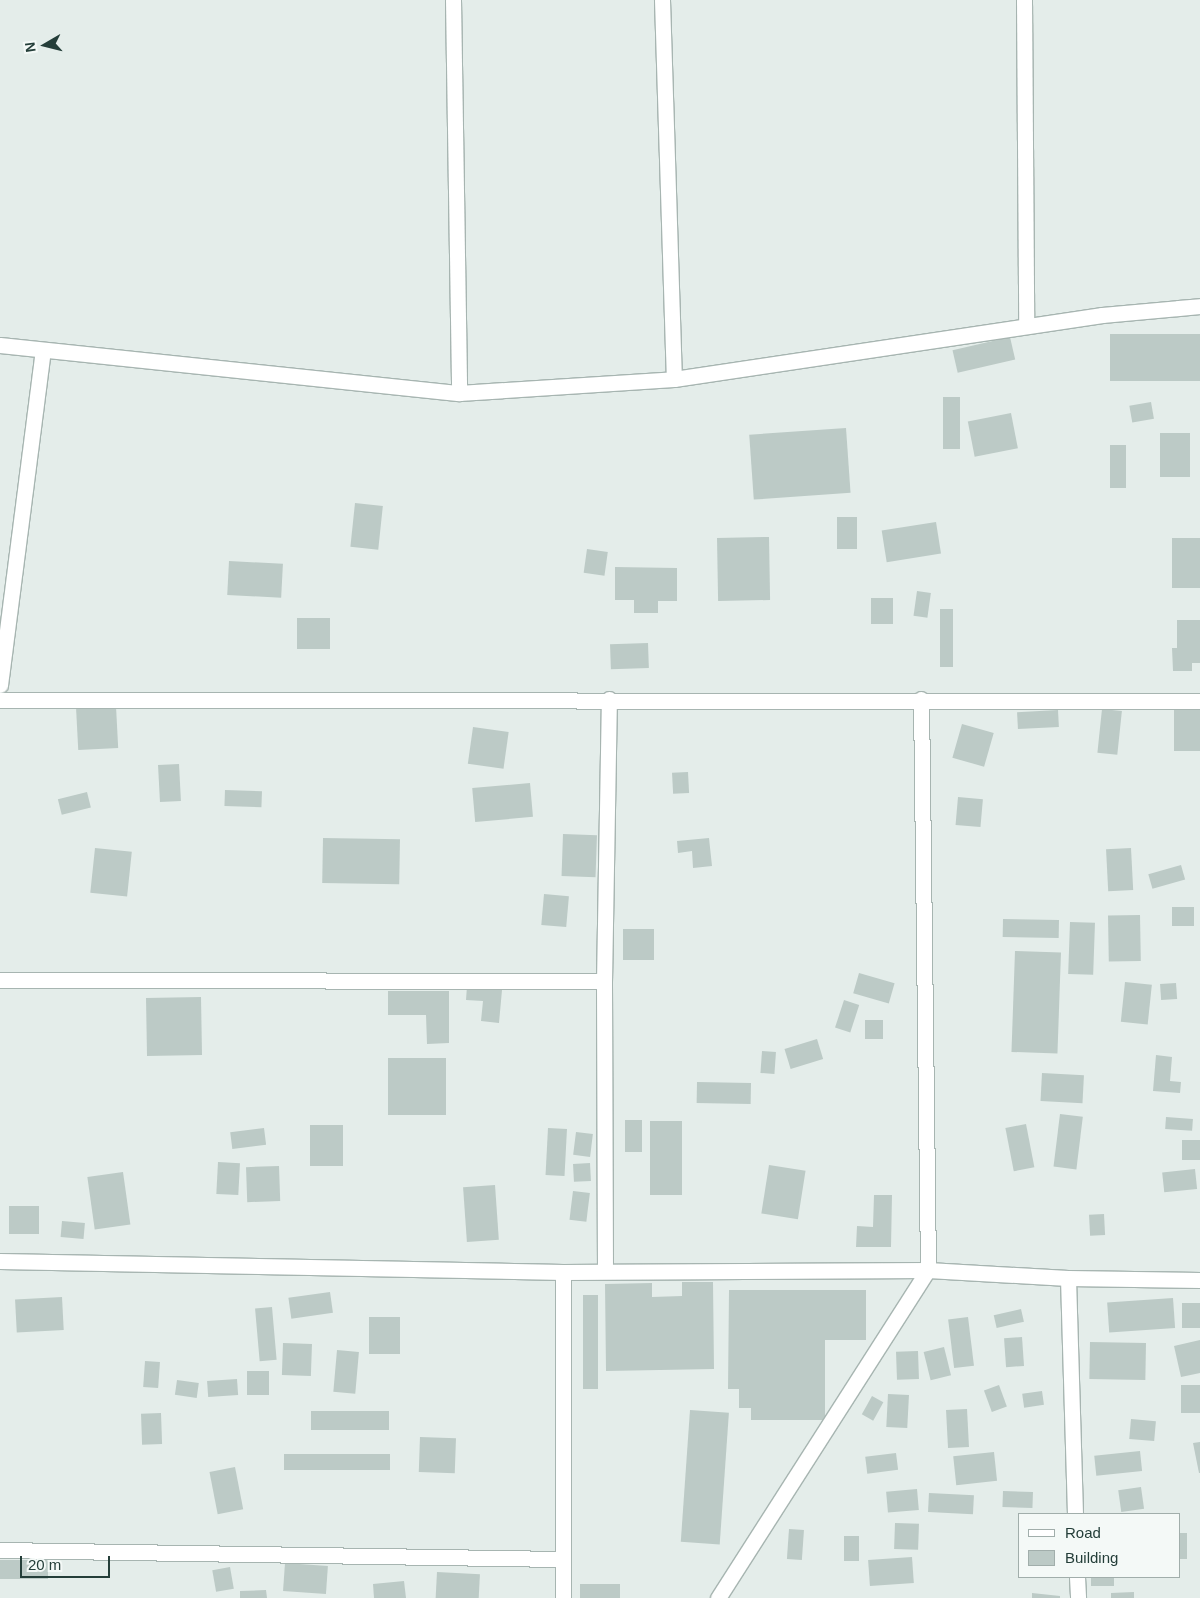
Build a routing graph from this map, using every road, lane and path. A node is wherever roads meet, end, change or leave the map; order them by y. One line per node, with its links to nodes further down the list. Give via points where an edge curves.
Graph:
1 (453, 0): 9 (street)
2 (662, 0): 8 (street)
3 (1024, 0): 5 (street)
4 (1200, 306): 5 (street)
5 (1026, 326): 8 (street)
6 (0, 346): 7 (street)
7 (43, 351): 9 (street); 10 (street)
8 (674, 379): 9 (street)
9 (459, 393)
10 (0, 686)
11 (609, 699): 12 (street); 13 (street); 16 (street)
12 (920, 699): 14 (street); 18 (street)
13 (0, 700)
14 (1200, 701)
15 (0, 980): 16 (street)
16 (604, 981): 19 (street)
17 (0, 1261): 20 (street)
18 (928, 1270): 19 (street); 21 (street); 28 (street)
19 (605, 1271): 20 (street)
20 (563, 1272): 25 (street)
21 (1068, 1278): 22 (street); 23 (street)
22 (1200, 1280)
23 (1075, 1513)
24 (0, 1550): 25 (street)
25 (563, 1559): 27 (street)
26 (1077, 1578): 29 (street)
27 (563, 1598)
28 (718, 1598)
29 (1078, 1598)

